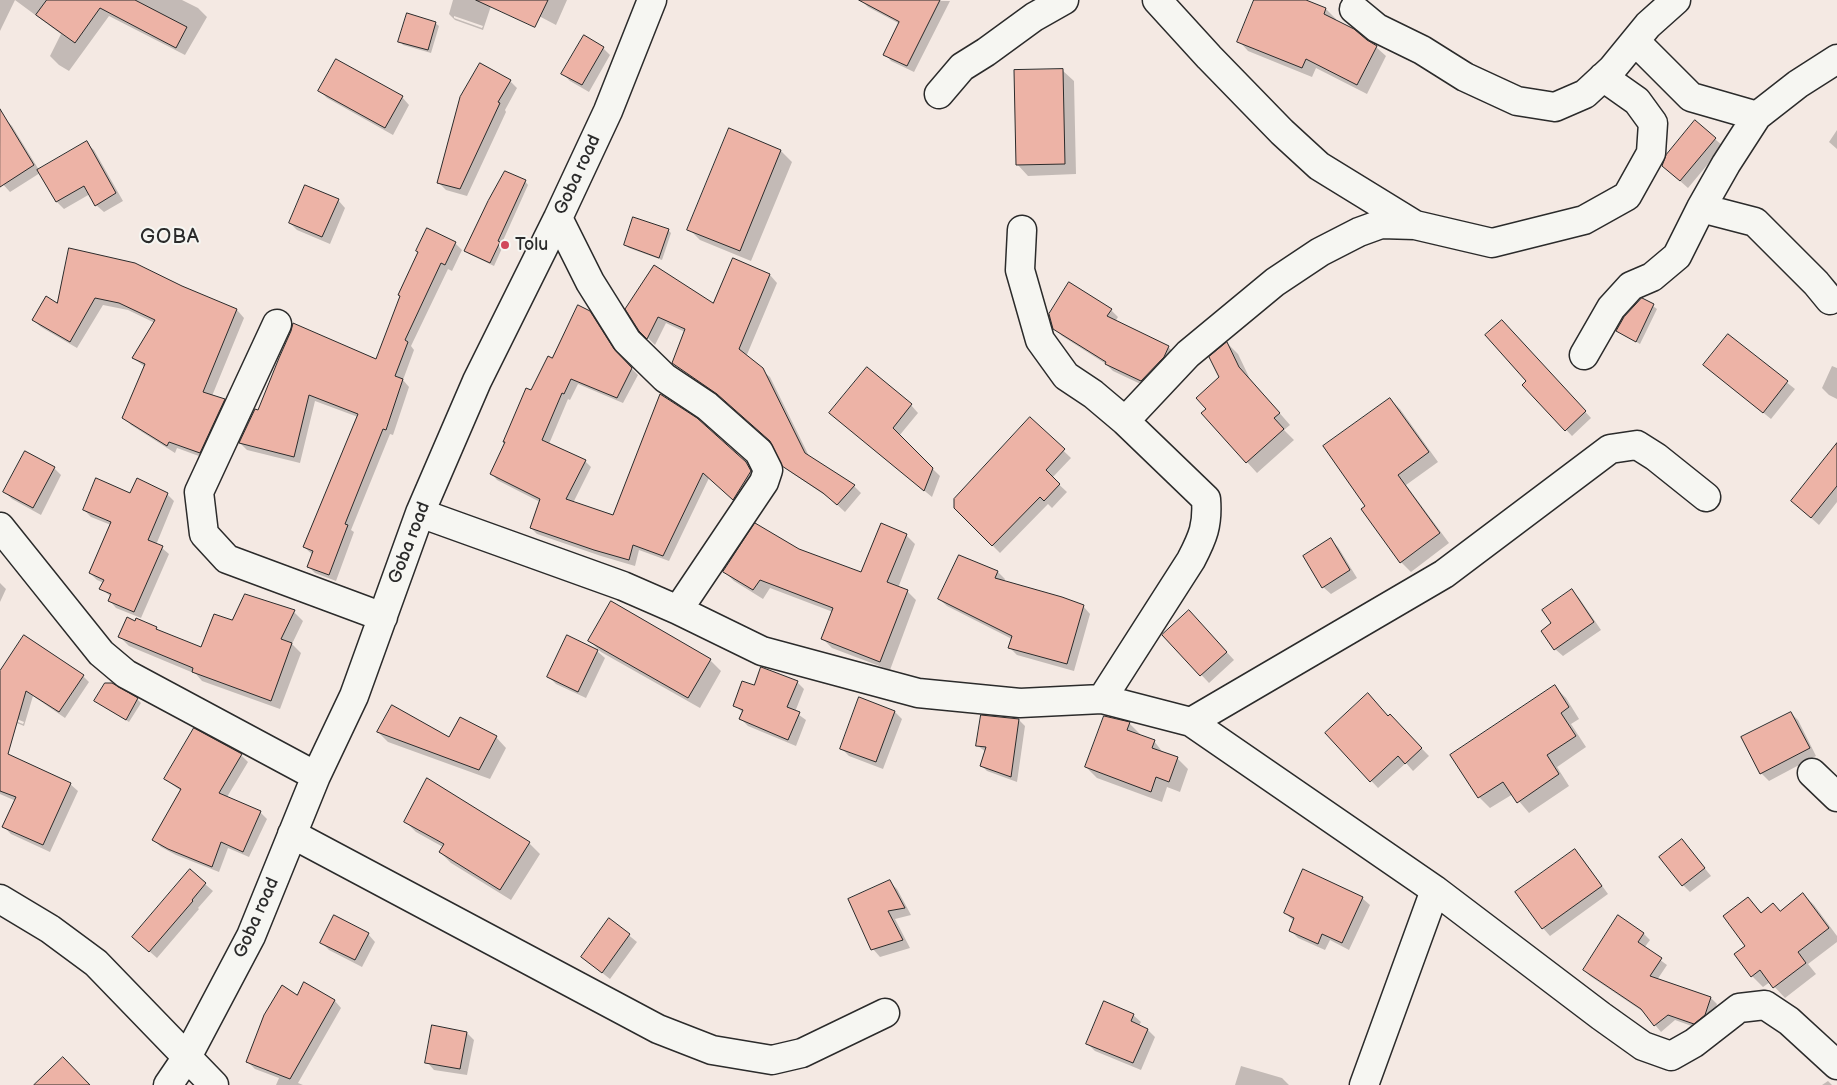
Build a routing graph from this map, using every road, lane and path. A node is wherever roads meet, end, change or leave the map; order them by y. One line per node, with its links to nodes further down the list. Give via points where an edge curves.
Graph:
1 (652, 0): 12 (street, Goba road, via 608,111)
2 (1064, 0): 9 (street, via 962,67)
3 (1156, 0): 13 (street, via 1269,118 1320,166)
4 (1676, 0): 6 (street)
5 (1354, 3): 8 (street, via 1377,28 1422,50 1465,77 1517,101 1555,107 1585,94)
6 (1635, 40): 8 (street); 10 (street, via 1691,97)
7 (1837, 59): 10 (street)
8 (1603, 77): 13 (street, via 1637,101 1653,122 1651,153 1627,196 1584,220 1492,243)
9 (940, 94)
10 (1757, 116): 11 (street)
11 (1701, 208): 15 (street, via 1755,222); 17 (street, via 1677,256 1652,277 1631,286 1611,308)
12 (558, 218): 20 (street, Goba road, via 477,381); 22 (street, via 590,282 627,340 665,378 707,406 759,452 768,470 764,482)
13 (1415, 225): 18 (street, via 1381,224 1358,232 1275,282 1188,354)
14 (1022, 230): 18 (street, via 1020,270 1040,340 1066,376)
15 (1830, 300)
16 (277, 324): 23 (street, via 199,492 204,534 227,559)
17 (1584, 355)
18 (1125, 421): 24 (street, via 1206,500 1207,517 1203,536 1191,560)
19 (1706, 497): 25 (street, via 1637,445 1610,449 1444,574)
20 (420, 513): 22 (street, via 623,586); 23 (street, Goba road)
21 (0, 527): 27 (street, via 101,653 126,674)
22 (678, 610): 24 (street, via 762,651 918,693 1020,703)
23 (383, 617): 27 (street, Goba road, via 354,696)
24 (1102, 699): 25 (street)
25 (1191, 722): 30 (street)
26 (1812, 772): 28 (street)
27 (316, 776): 29 (street, Goba road)
28 (1837, 797)
29 (292, 834): 32 (street, via 658,1029 712,1050 772,1060 802,1054); 33 (street, Goba road, via 251,936)
30 (1435, 890): 34 (street, via 1643,1046 1670,1056 1694,1043 1740,1008 1765,1005 1789,1021); 37 (street)
31 (0, 899): 33 (street, via 50,929 96,963)
32 (885, 1013)
33 (187, 1057): 35 (street, Goba road); 36 (street)
34 (1837, 1065)
35 (168, 1085)
36 (214, 1085)
37 (1364, 1085)

